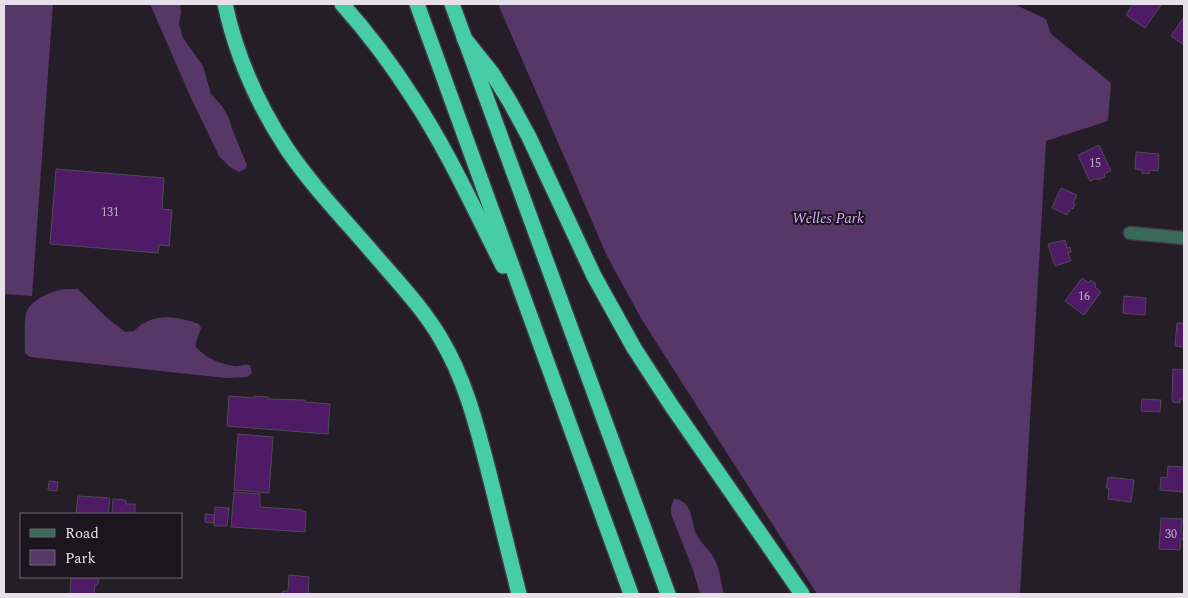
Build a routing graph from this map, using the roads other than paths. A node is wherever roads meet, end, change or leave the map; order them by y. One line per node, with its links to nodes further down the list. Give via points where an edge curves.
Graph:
1 (225, 4): 10 (highway, via 249,79 287,150 423,312 452,359 472,410)
2 (342, 4): 8 (highway, via 417,104)
3 (417, 4): 8 (highway)
4 (452, 4): 5 (highway)
5 (464, 38): 9 (highway, via 510,102 626,335); 12 (highway)
6 (1130, 233): 7 (street)
7 (1184, 238)
8 (528, 310): 11 (highway)
9 (789, 576): 13 (highway); 14 (highway)
10 (519, 594)
11 (631, 594)
12 (668, 594)
13 (795, 594)
14 (802, 594)

